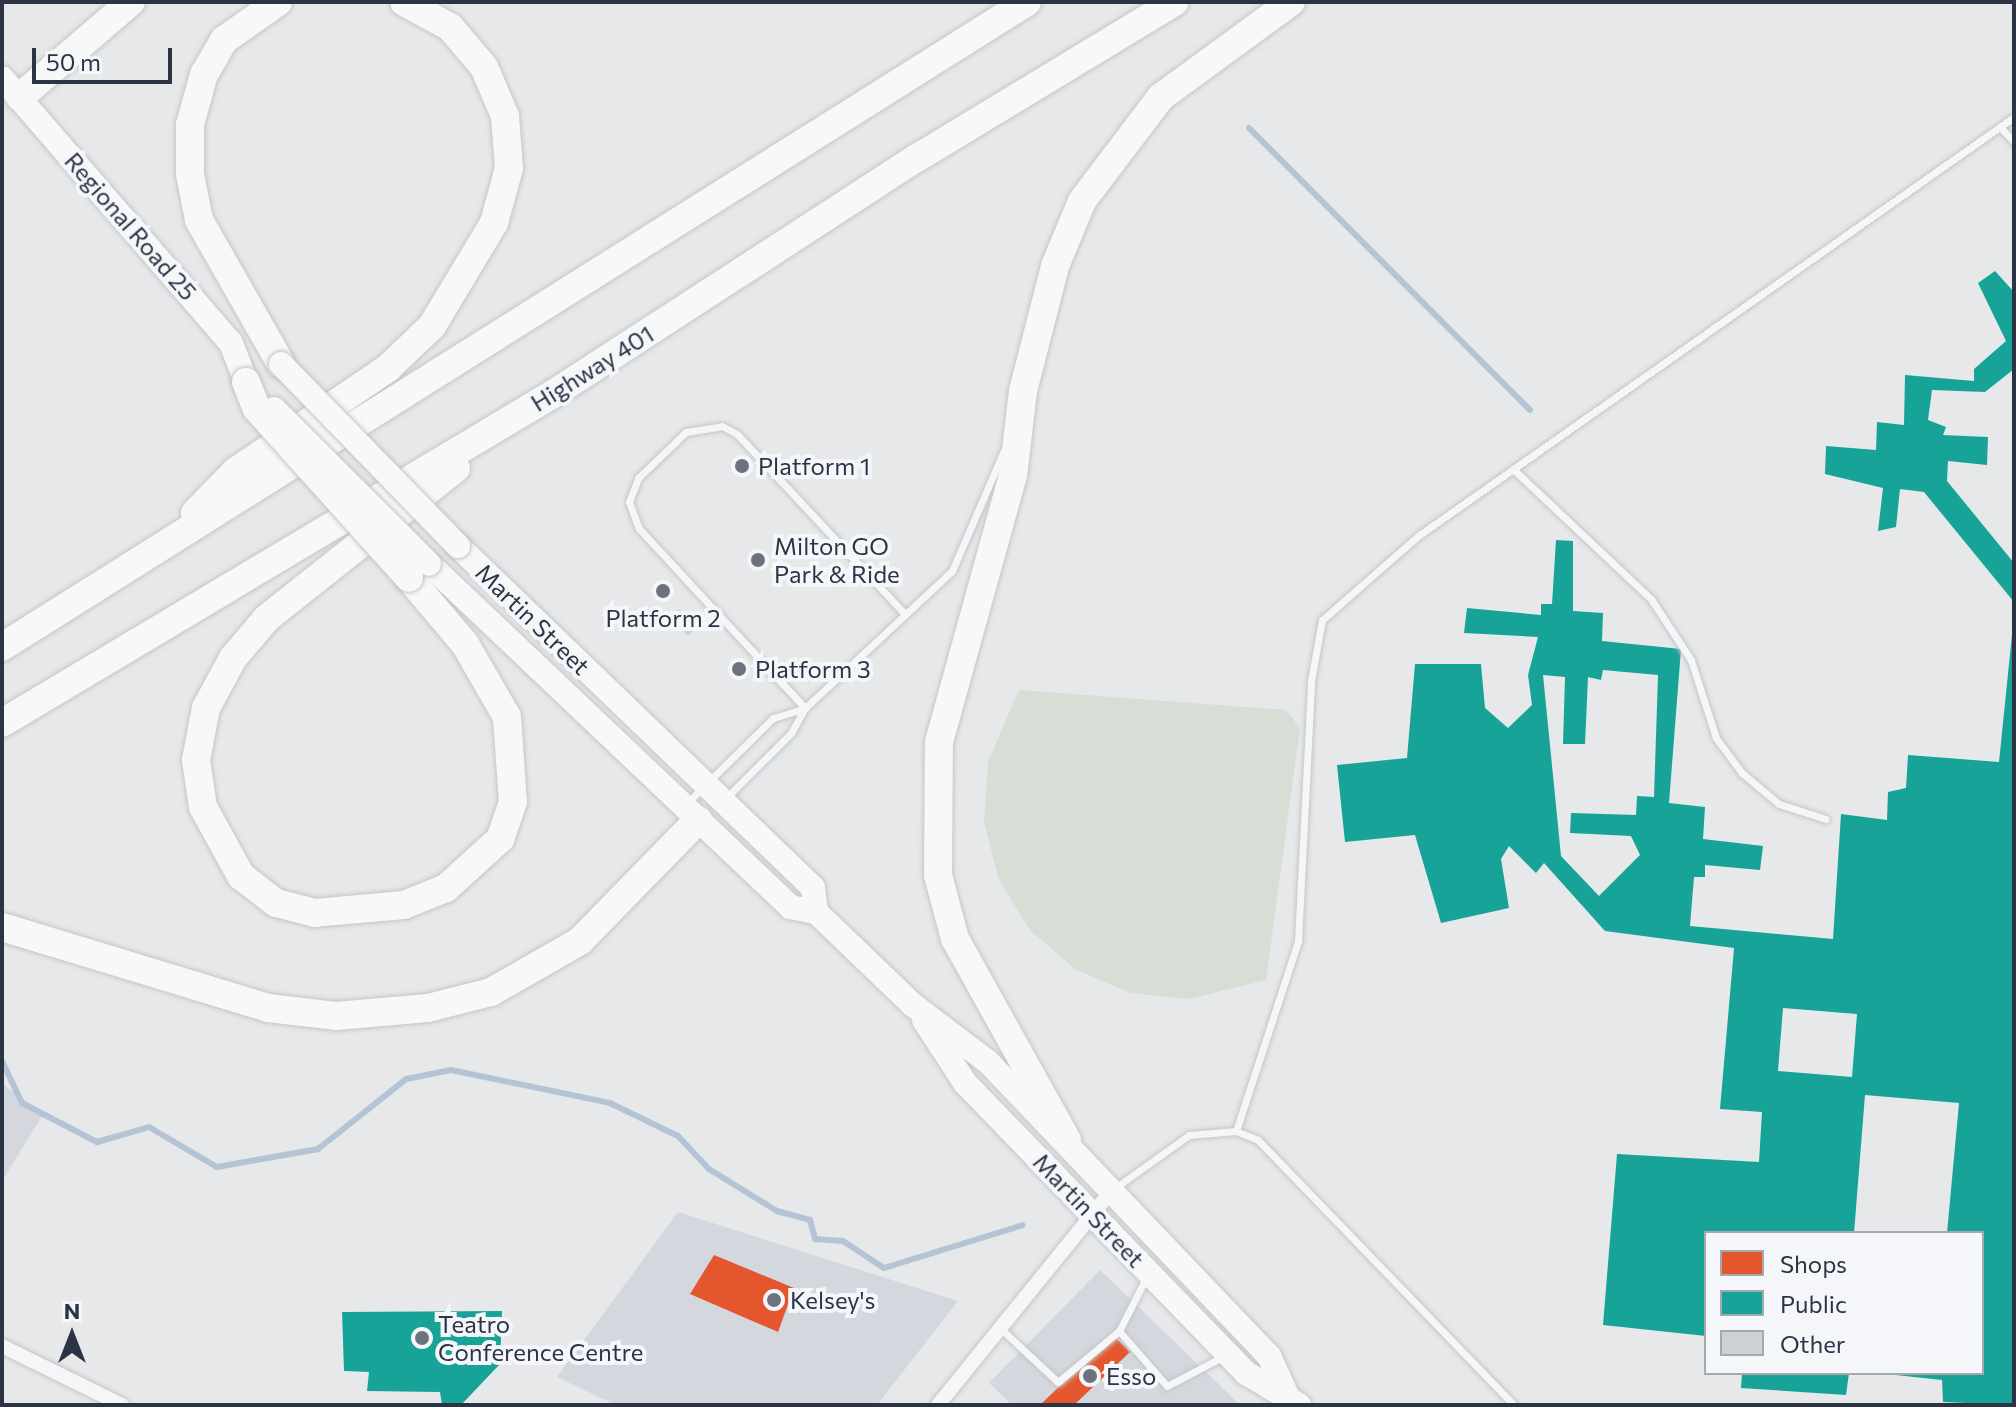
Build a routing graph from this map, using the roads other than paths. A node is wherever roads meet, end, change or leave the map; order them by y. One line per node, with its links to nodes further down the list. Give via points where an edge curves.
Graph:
1 (131, 2): 7 (highway)
2 (278, 2): 12 (highway, via 224,40 204,74 190,125 190,174 199,220)
3 (404, 2): 17 (highway, via 450,27 484,67 505,116 509,168 494,223 432,326 388,368 236,471)
4 (1027, 2): 17 (highway)
5 (1175, 2): 15 (highway, Highway 401, via 917,158)
6 (1291, 2): 14 (highway, via 1161,97 1115,150 1082,201 1055,266)
7 (11, 88): 11 (main road, Regional Road 25)
8 (2014, 117): 9 (lane)
9 (2000, 127): 10 (lane); 16 (lane)
10 (2014, 142)
11 (231, 343): 12 (main road, Martin Street); 13 (main road, Regional Road 25)
12 (281, 364): 23 (main road, Martin Street, bridge, via 458,546)
13 (246, 382): 18 (highway, bridge, via 257,409)
14 (1023, 391): 19 (lane, via 980,518 952,571); 31 (highway, via 1013,476 939,742 937,861 955,939 979,992)
15 (553, 394): 18 (highway, via 267,618 219,683 206,708 196,760 203,807 241,876 276,903 315,913 404,905 446,888 500,839 513,802 507,717); 22 (highway, Highway 401)
16 (1513, 469): 26 (lane, via 1651,599 1691,660 1716,738 1742,773 1779,804); 30 (lane, via 1418,536 1322,620 1311,681 1298,941)
17 (164, 545): 20 (highway)
18 (419, 571): 25 (main road, Martin Street)
19 (904, 613): 21 (lane); 21 (lane, via 750,445 722,426 686,432 638,478 629,502 639,529)
20 (2, 647)
21 (805, 708): 23 (lane, via 773,718); 24 (lane, via 791,733)
22 (2, 723)
23 (705, 784): 24 (main road, Martin Street); 25 (lane)
24 (723, 801): 25 (lane); 27 (main road, Martin Street, via 813,888)
25 (691, 813): 27 (main road, Martin Street, via 790,907); 28 (highway, via 580,941 491,992 428,1008 336,1016 268,1008)
26 (1826, 819)
27 (816, 912): 29 (main road, Martin Street)
28 (2, 927)
29 (913, 1005): 31 (main road, Martin Street, via 988,1062); 33 (main road, Martin Street, via 965,1083)
30 (1236, 1131): 32 (lane, via 1189,1135); 42 (lane, via 1280,1158)
31 (1067, 1140): 32 (main road, Martin Street)
32 (1112, 1190): 33 (street); 39 (main road, Martin Street, via 1269,1356)
33 (1093, 1214): 34 (main road, Martin Street); 35 (street)
34 (1149, 1272): 36 (lane); 38 (main road, Martin Street)
35 (1000, 1328): 36 (lane, via 1058,1382); 41 (street)
36 (1119, 1331): 38 (lane, via 1167,1386)
37 (4, 1351): 40 (street)
38 (1228, 1354): 39 (main road, Martin Street, via 1246,1373)
39 (1293, 1399)
40 (122, 1405)
41 (938, 1405)
42 (1514, 1405)

